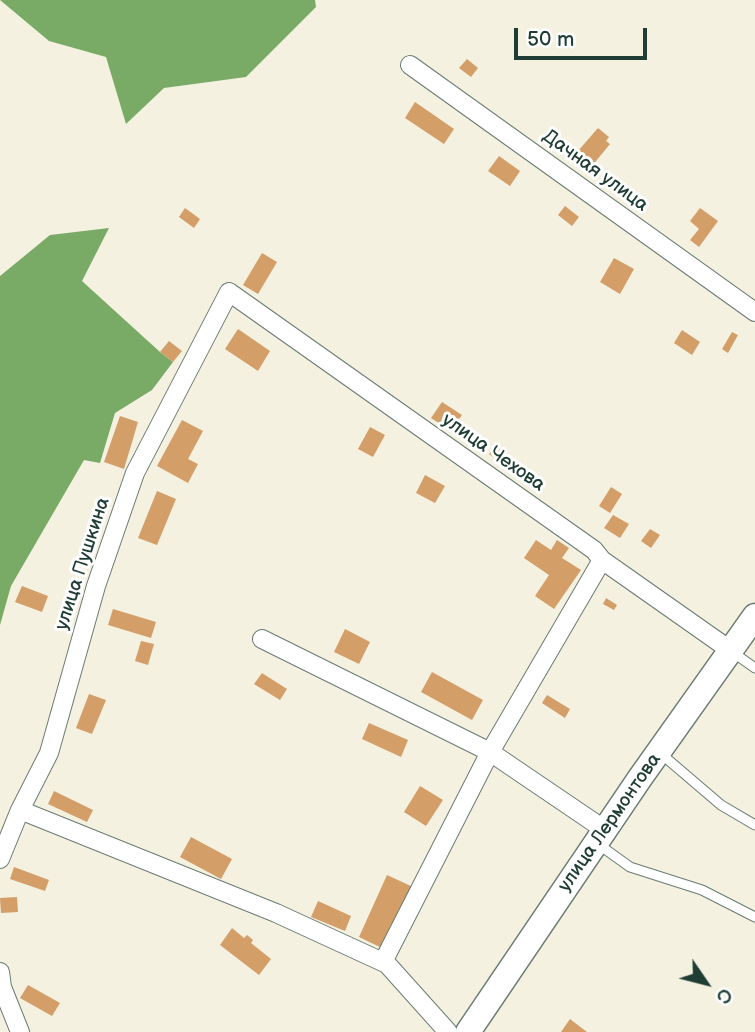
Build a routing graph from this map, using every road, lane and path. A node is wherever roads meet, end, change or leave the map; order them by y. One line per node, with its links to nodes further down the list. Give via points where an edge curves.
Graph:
1 (410, 65): 3 (street, Дачная улица)
2 (229, 292): 4 (street, улица Чехова, via 594,550); 11 (street, улица Пушкина, via 135,473 96,586 49,753)
3 (755, 312)
4 (602, 561): 7 (street, улица Чехова); 9 (street)
5 (755, 616): 7 (street, улица Лермонтова)
6 (262, 639): 9 (street)
7 (730, 650): 8 (lane); 10 (street, улица Лермонтова)
8 (755, 668)
9 (490, 752): 13 (street); 16 (street)
10 (659, 752): 12 (lane, via 721,805); 13 (street, улица Лермонтова)
11 (20, 810): 14 (street, улица Пушкина); 16 (street, via 276,913)
12 (755, 825)
13 (601, 836): 15 (lane, via 630,867 702,890); 20 (street, улица Лермонтова)
14 (0, 859)
15 (755, 917)
16 (383, 962): 19 (street)
17 (0, 972): 18 (street)
18 (20, 1032)
19 (448, 1032)
20 (468, 1032)

